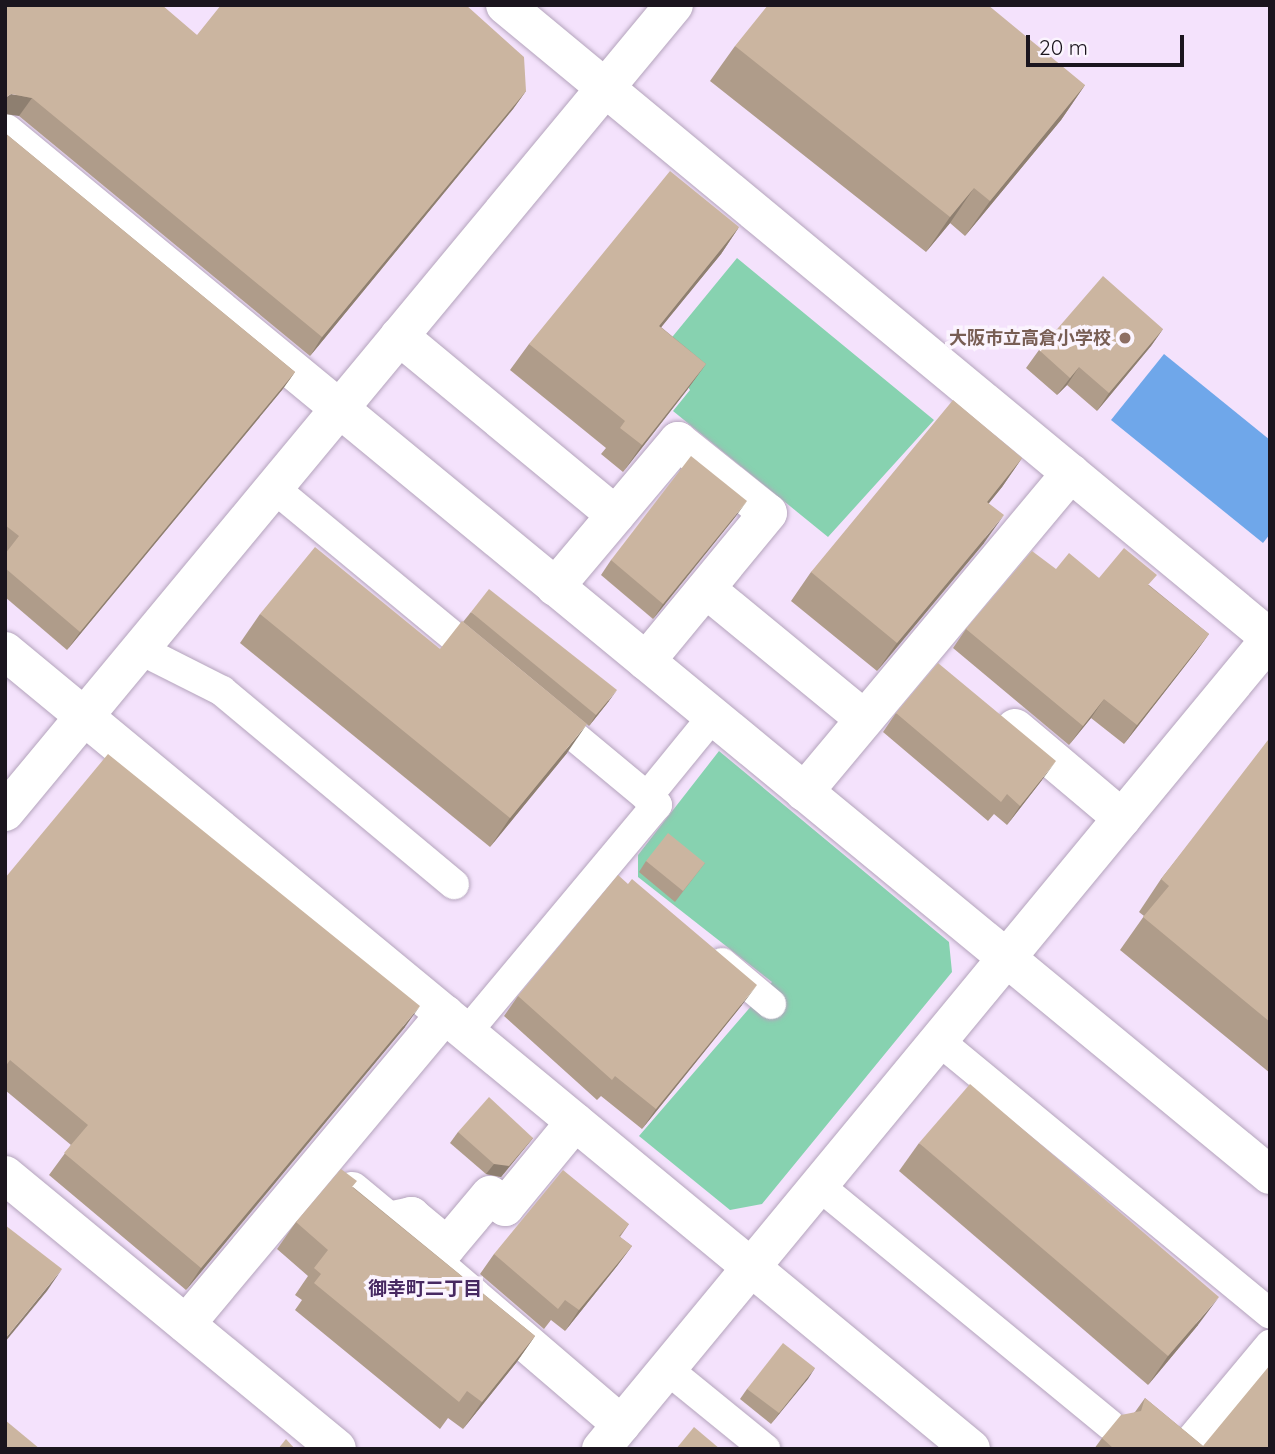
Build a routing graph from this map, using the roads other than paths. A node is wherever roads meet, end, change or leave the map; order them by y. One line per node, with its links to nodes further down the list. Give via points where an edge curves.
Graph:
1 (505, 5): 3 (street)
2 (674, 5): 3 (street)
3 (606, 89): 5 (street); 7 (street)
4 (5, 133): 6 (street)
5 (399, 336): 6 (street); 9 (street)
6 (339, 408): 8 (street); 10 (street)
7 (1071, 473): 12 (street); 15 (street)
8 (274, 488): 13 (street); 23 (lane)
9 (615, 515): 10 (street); 11 (street, via 678,441 768,513)
10 (555, 587): 16 (street)
11 (705, 589): 16 (street); 21 (street)
12 (1270, 638): 25 (street)
13 (139, 649): 19 (street); 26 (lane, via 222,691)
14 (5, 651): 19 (street)
15 (922, 651): 17 (street); 21 (street)
16 (646, 661): 20 (street)
17 (954, 677)
18 (986, 704): 25 (street)
19 (85, 716): 24 (street); 30 (street)
20 (713, 716): 22 (street); 23 (lane)
21 (864, 719): 22 (street)
22 (804, 792): 28 (street)
23 (647, 797): 30 (lane, via 657,806 616,875)
24 (5, 812)
25 (1122, 818): 28 (street)
26 (454, 884)
27 (699, 944): 29 (lane)
28 (1006, 958): 31 (street); 35 (street)
29 (771, 1004)
30 (456, 1023): 32 (street); 33 (street)
31 (938, 1040): 36 (street); 39 (lane)
32 (575, 1122): 37 (street, via 505,1207 490,1195); 38 (street)
33 (319, 1165): 37 (street, via 388,1220 411,1216); 40 (street)
34 (5, 1175): 40 (street)
35 (1270, 1175)
36 (818, 1185): 38 (street); 43 (lane)
37 (447, 1246): 44 (street, via 433,1263)
38 (750, 1267): 42 (street); 47 (street)
39 (1270, 1314)
40 (187, 1324): 45 (street)
41 (1270, 1345): 48 (lane)
42 (667, 1369): 44 (street); 46 (lane)
43 (1110, 1424)
44 (611, 1437)
45 (337, 1449)
46 (765, 1449)
47 (971, 1449)
48 (1183, 1449)

